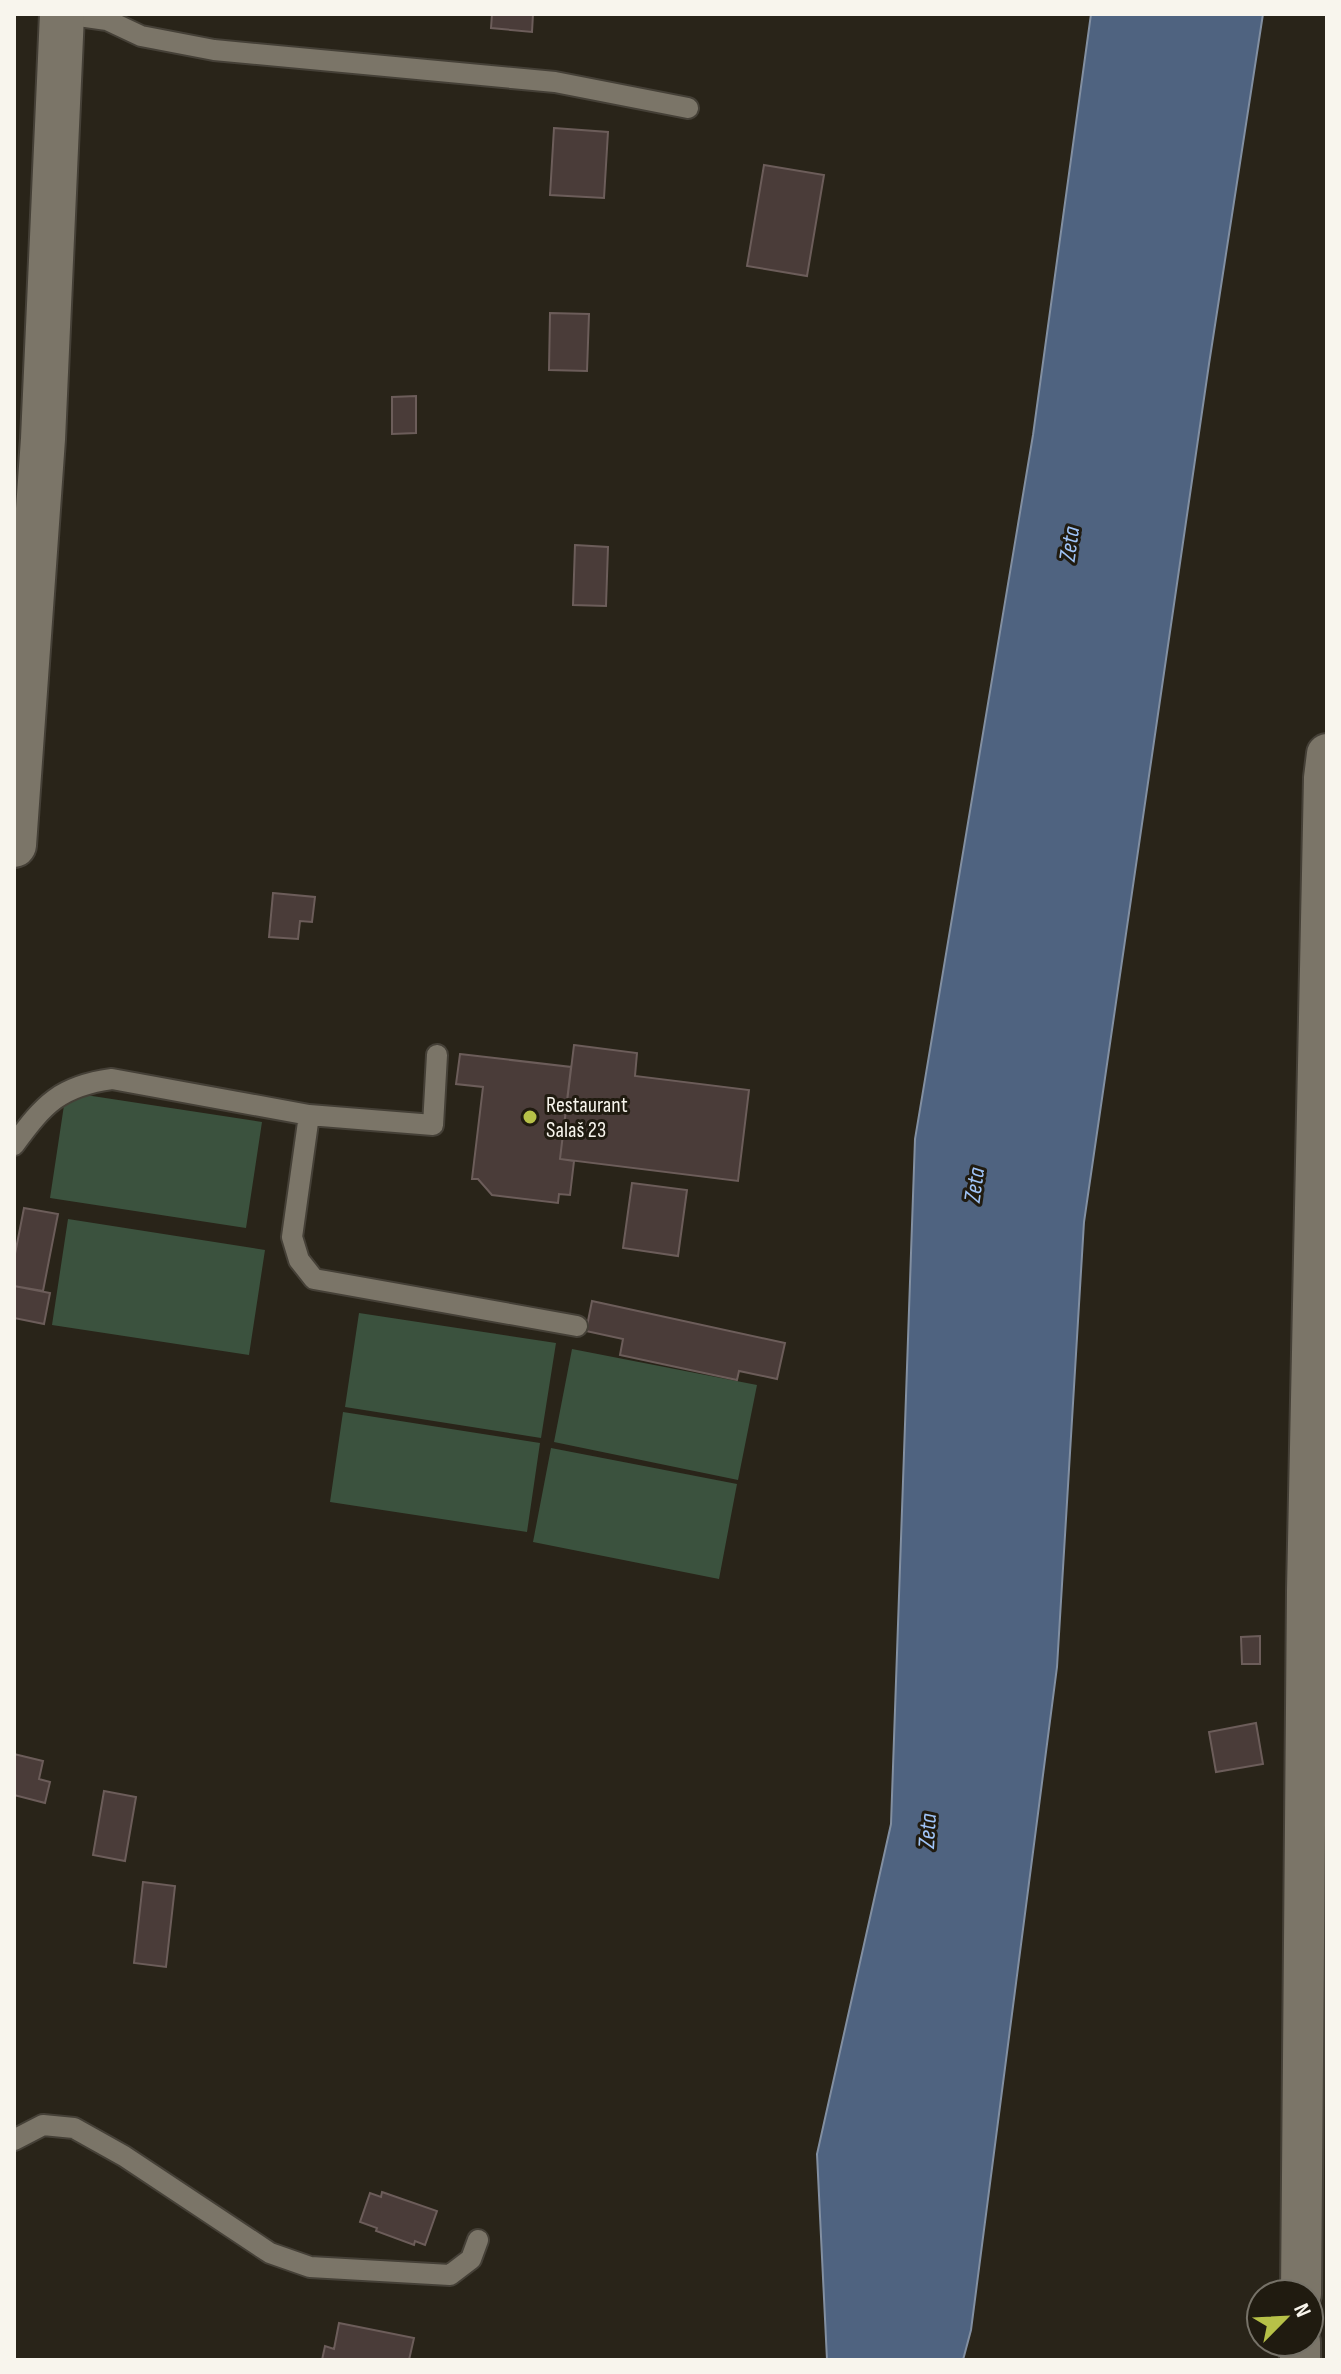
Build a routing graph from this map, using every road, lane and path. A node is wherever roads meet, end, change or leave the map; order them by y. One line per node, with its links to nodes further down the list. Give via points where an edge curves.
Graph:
1 (63, 14): 2 (lane, via 107,20 141,36 214,50 555,82); 4 (main road, via 43,439)
2 (688, 108)
3 (1327, 754): 11 (street, via 1307,1560)
4 (14, 845)
5 (437, 1055): 6 (lane, via 433,1125)
6 (309, 1115): 7 (lane, via 112,1079 84,1083 55,1097); 8 (lane, via 292,1237 299,1260 314,1279)
7 (14, 1145)
8 (577, 1326)
9 (14, 2140): 10 (lane, via 43,2125 74,2128 270,2253 310,2267 450,2275 471,2259)
10 (478, 2240)
11 (1301, 2278)

